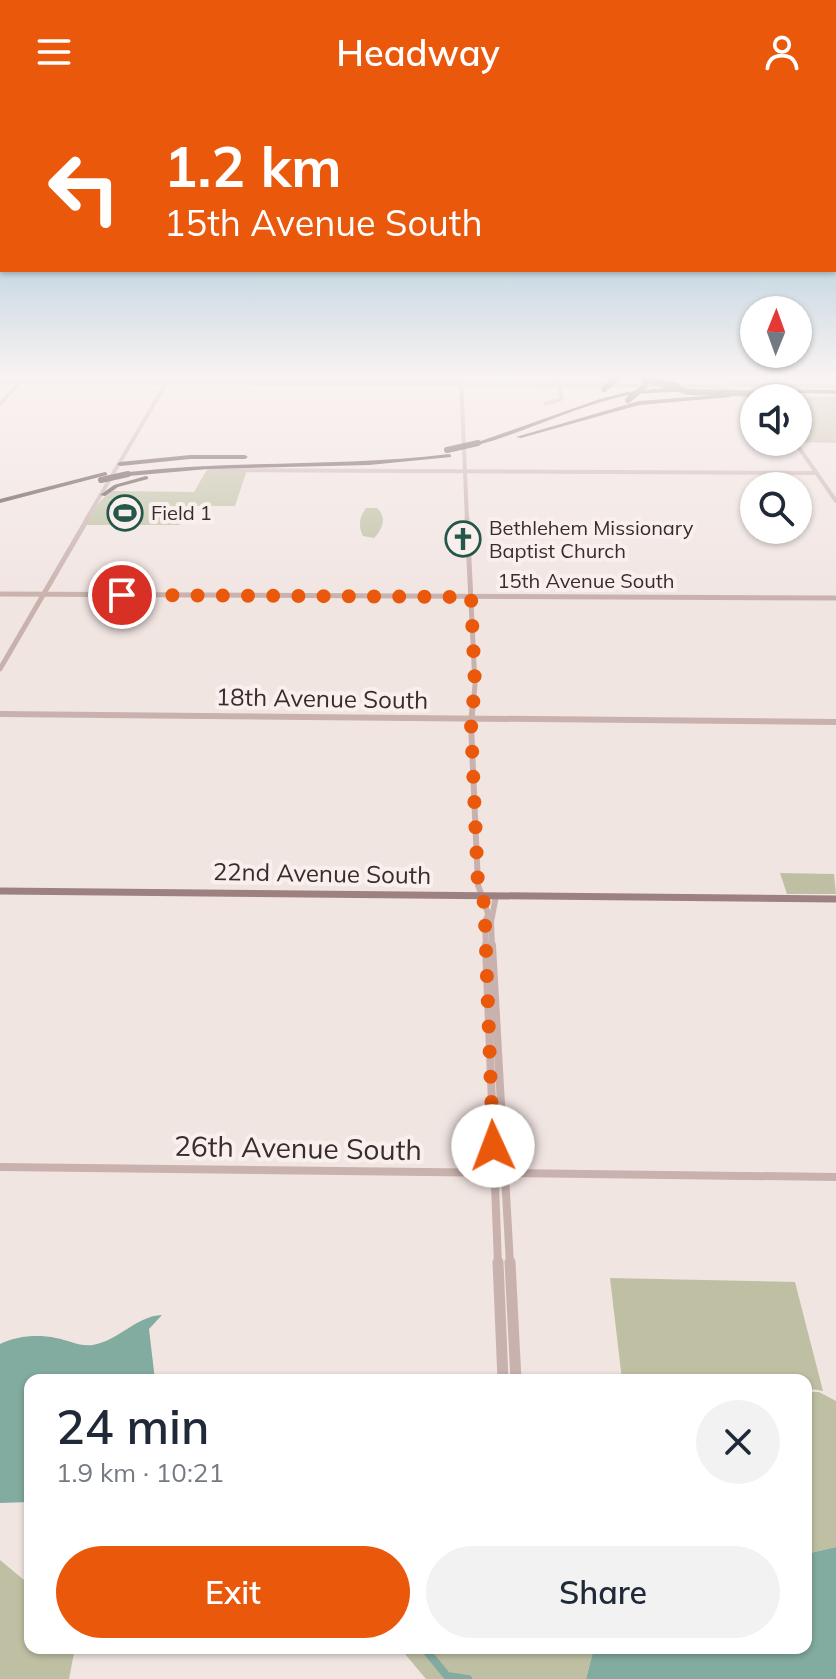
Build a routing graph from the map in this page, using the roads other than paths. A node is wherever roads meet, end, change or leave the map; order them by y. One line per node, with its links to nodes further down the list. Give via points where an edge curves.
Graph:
1 (128, 452): 5 (street)
2 (454, 452): 4 (highway)
3 (463, 452): 11 (street)
4 (448, 453): 7 (highway); 13 (highway, via 393,462)
5 (125, 456): 8 (highway); 9 (street)
6 (805, 456): 12 (street)
7 (294, 459): 8 (highway, via 207,456); 13 (highway, via 214,459)
8 (143, 461): 9 (highway)
9 (120, 464): 14 (street)
10 (209, 470): 11 (street)
11 (464, 471): 12 (street); 20 (street)
12 (816, 473): 16 (street)
13 (129, 475): 14 (highway); 15 (highway); 17 (highway, bridge)
14 (111, 481): 15 (street)
15 (103, 495): 19 (street)
16 (836, 501)
17 (0, 504)
18 (0, 594): 19 (street, 15th Avenue South)
19 (43, 595): 20 (street, 15th Avenue South); 22 (street)
20 (471, 597): 21 (street, 15th Avenue South); 24 (street)
21 (836, 598)
22 (0, 669)
23 (0, 714): 24 (street, 18th Avenue South)
24 (472, 719): 25 (street, 18th Avenue South); 27 (street)
25 (836, 722)
26 (0, 891): 27 (main road, 22nd Avenue South)
27 (482, 896): 28 (main road, 22nd Avenue South); 30 (street)
28 (496, 896): 29 (main road, 22nd Avenue South); 30 (street)
29 (836, 899)
30 (489, 919): 32 (street)
31 (0, 1167): 32 (street, 26th Avenue South)
32 (500, 1173): 33 (street, 26th Avenue South); 34 (street); 35 (street)
33 (836, 1177)
34 (503, 1374)
35 (516, 1374)

